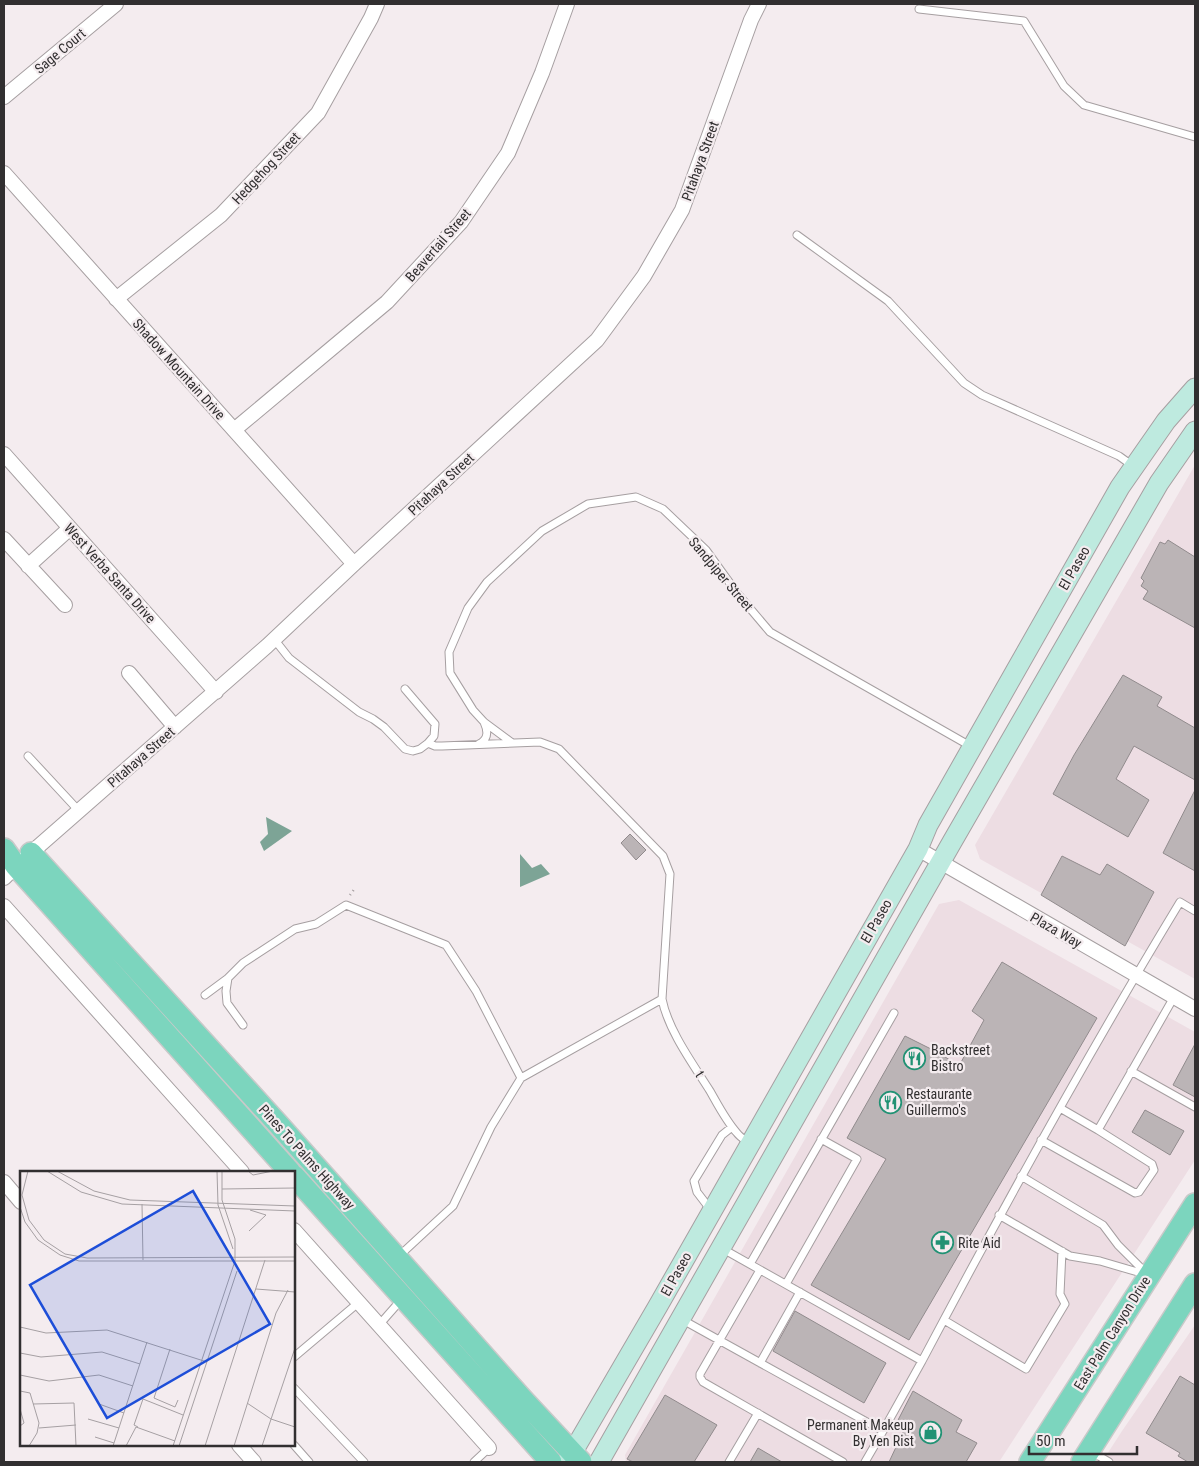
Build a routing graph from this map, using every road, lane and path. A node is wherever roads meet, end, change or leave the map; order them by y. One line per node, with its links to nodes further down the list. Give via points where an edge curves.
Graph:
1 (116, 4): 6 (street, Sage Court)
2 (377, 4): 10 (street, Hedgehog Street, via 318,113 221,215)
3 (566, 4): 12 (street, Beavertail Street, via 542,73 508,153 461,222 387,302)
4 (759, 4): 18 (street, Pitahaya Street, via 682,210 638,284 597,340)
5 (919, 9): 7 (lane, via 1024,21 1064,86 1084,105)
6 (4, 98)
7 (1195, 137)
8 (4, 173): 10 (street, Shadow Mountain Drive)
9 (797, 235): 15 (lane, via 888,301 964,383 982,395 1119,456)
10 (116, 300): 12 (street, Shadow Mountain Drive)
11 (1195, 388): 15 (street, El Paseo)
12 (234, 430): 18 (street, Shadow Mountain Drive)
13 (1195, 431): 35 (street, El Paseo, via 1159,483)
14 (4, 454): 16 (street, West Verba Santa Drive)
15 (1133, 466): 30 (street, El Paseo)
16 (70, 528): 19 (street); 24 (street, West Verba Santa Drive)
17 (4, 539): 19 (street)
18 (354, 564): 21 (street, Pitahaya Street)
19 (28, 566): 20 (street)
20 (65, 605)
21 (274, 639): 24 (street, Pitahaya Street); 28 (lane, via 289,658 359,712 384,727 405,748 414,751)
22 (129, 673): 26 (street)
23 (404, 689): 28 (lane, via 435,724 434,736)
24 (216, 692): 26 (street, Pitahaya Street)
25 (484, 722): 27 (lane, Sandpiper Street); 29 (lane, via 488,734); 30 (lane, Sandpiper Street, via 450,674 449,652 468,608 487,582 542,531 588,504 636,497 663,509 706,550 770,632)
26 (175, 727): 32 (street, Pitahaya Street)
27 (511, 742): 29 (lane); 44 (lane, via 540,742 559,749 666,860 671,881)
28 (428, 743): 29 (lane, via 435,746)
29 (477, 744)
30 (972, 748): 33 (street, El Paseo)
31 (28, 756): 32 (lane)
32 (79, 811): 34 (street, Pitahaya Street)
33 (918, 849): 35 (street, Plaza Way); 38 (street, El Paseo)
34 (14, 861): 58 (main road, Pines To Palms Highway); 71 (main road, Pines To Palms Highway, via 272,1117)
35 (940, 863): 39 (street, Plaza Way); 42 (street, El Paseo)
36 (4, 906): 57 (street)
37 (1195, 911): 39 (lane, via 1180,902)
38 (875, 922): 42 (street, via 878,934 875,951 857,982 858,992); 56 (street, El Paseo)
39 (1135, 976): 43 (street, Plaza Way); 51 (lane)
40 (228, 978): 41 (lane); 47 (lane, via 227,1003); 49 (lane, via 243,963 295,929 316,924 342,906 350,907 446,945 476,991)
41 (206, 995)
42 (864, 997): 67 (street, El Paseo)
43 (1174, 997): 45 (street, Plaza Way); 48 (lane)
44 (662, 999): 49 (lane); 52 (lane, t, via 664,1012 674,1031)
45 (1195, 1009)
46 (894, 1013): 54 (lane)
47 (243, 1026)
48 (1131, 1071): 50 (lane); 53 (lane)
49 (521, 1078): 71 (lane, via 491,1126 452,1206)
50 (1195, 1107)
51 (1060, 1108): 53 (lane); 55 (lane)
52 (732, 1127): 56 (lane, t); 64 (lane, via 722,1135 694,1181 697,1192)
53 (1098, 1130): 55 (lane, via 1152,1164 1154,1170 1139,1192)
54 (822, 1139): 70 (lane); 74 (lane, via 857,1159)
55 (1042, 1140): 59 (lane)
56 (749, 1143): 64 (street, El Paseo); 67 (street, via 756,1151 756,1161 726,1228)
57 (241, 1171)
58 (289, 1171)
59 (1021, 1176): 65 (lane); 73 (lane, via 1103,1225)
60 (295, 1177): 71 (main road, Pines To Palms Highway)
61 (4, 1182): 62 (street)
62 (20, 1201)
63 (1195, 1204): 73 (main road, East Palm Canyon Drive)
64 (711, 1210): 69 (street, El Paseo)
65 (999, 1215): 68 (lane); 80 (lane)
66 (295, 1231): 78 (street)
67 (723, 1245): 69 (street, via 704,1248); 70 (lane); 79 (street, El Paseo)
68 (1062, 1251): 73 (lane, via 1070,1256); 80 (lane, via 1060,1294 1065,1304 1026,1369)
69 (685, 1257): 93 (street, El Paseo)
70 (750, 1264): 72 (lane)
71 (389, 1265): 77 (main road, Pines To Palms Highway); 93 (main road, Pines To Palms Highway)
72 (760, 1270): 74 (lane); 82 (lane)
73 (1148, 1275): 103 (main road, East Palm Canyon Drive)
74 (786, 1284): 76 (lane)
75 (1195, 1284): 92 (main road)
76 (800, 1292): 84 (lane); 85 (lane)
77 (403, 1298): 81 (lane); 98 (main road, Pines To Palms Highway)
78 (358, 1302): 81 (street); 83 (lane)
79 (681, 1319): 82 (lane); 99 (street, El Paseo)
80 (944, 1320): 84 (lane)
81 (379, 1325): 91 (street)
82 (718, 1340): 85 (lane); 87 (lane, via 700,1377 703,1382)
83 (295, 1356)
84 (922, 1361): 88 (lane)
85 (760, 1363): 88 (lane)
86 (295, 1389): 96 (lane)
87 (758, 1413): 100 (lane); 101 (lane)
88 (883, 1431): 102 (lane)
89 (240, 1446): 94 (street)
90 (295, 1446): 95 (lane)
91 (489, 1448): 97 (lane)
92 (1086, 1457): 104 (lane)
93 (576, 1460)
94 (254, 1462)
95 (309, 1462)
96 (364, 1462)
97 (474, 1462)
98 (552, 1462)
99 (599, 1462)
100 (729, 1462)
101 (843, 1462)
102 (865, 1462)
103 (1030, 1462)
104 (1109, 1462)

